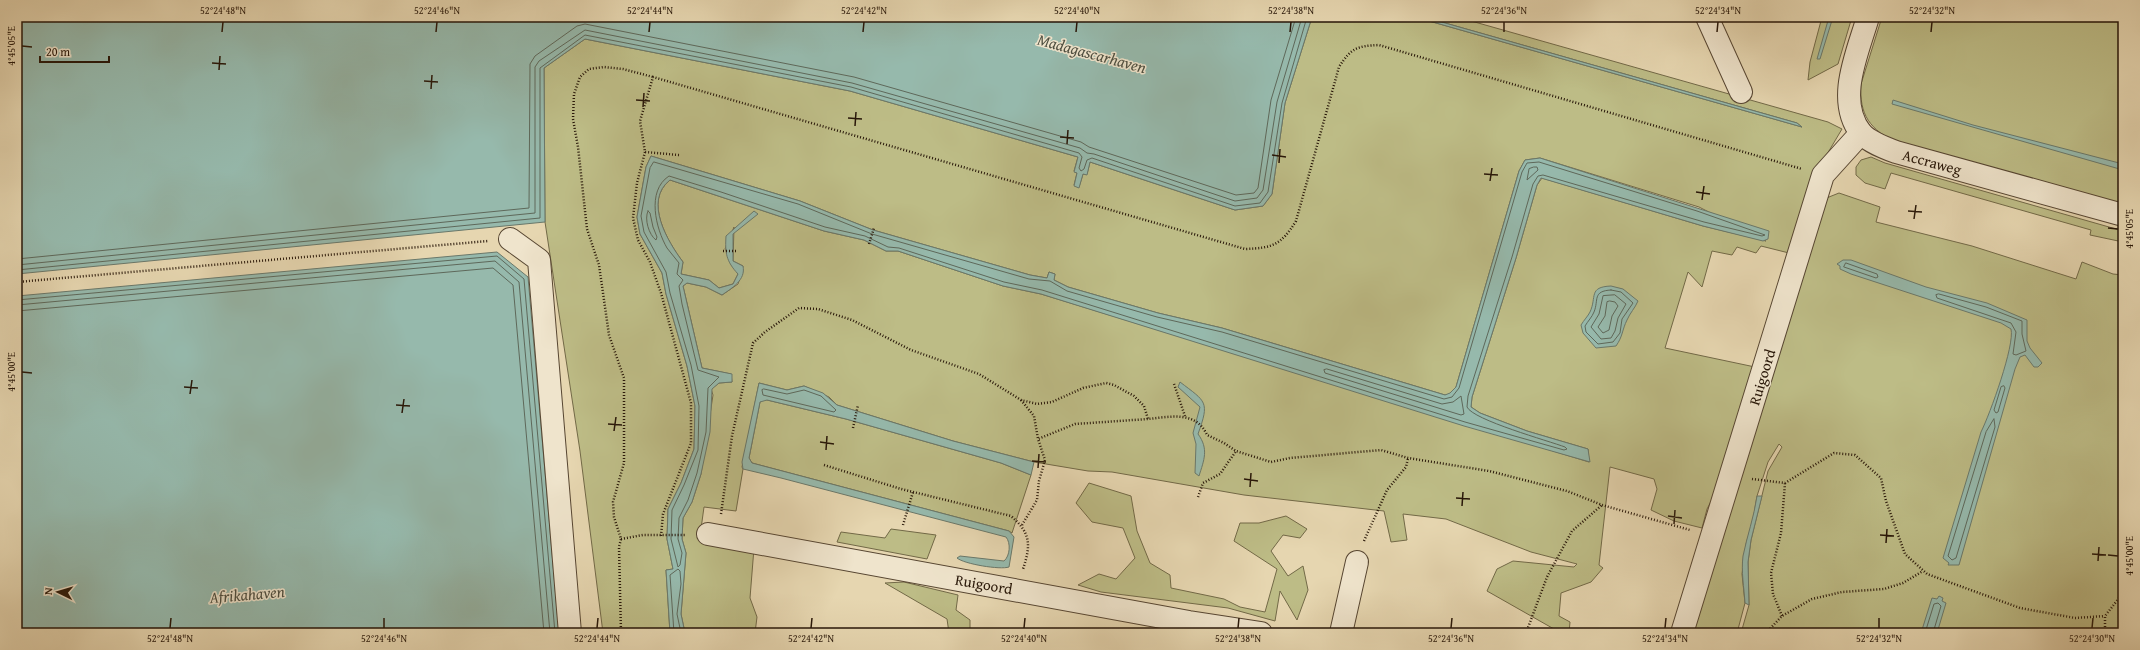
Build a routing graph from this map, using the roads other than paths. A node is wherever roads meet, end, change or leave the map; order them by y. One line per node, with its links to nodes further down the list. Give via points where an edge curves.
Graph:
1 (1708, 17): 3 (street)
2 (1868, 17): 4 (street, Accraweg, via 1853,69 1848,98 1852,115)
3 (1741, 92)
4 (1862, 133): 5 (street, Accraweg, via 1881,147 1896,152); 12 (street, Ruigoord, via 1823,175)
5 (2123, 215)
6 (510, 239): 9 (street, via 539,260)
7 (706, 535): 10 (street, Ruigoord)
8 (1357, 562): 11 (street)
9 (570, 633)
10 (1262, 633)
11 (1341, 633)
12 (1682, 633)

